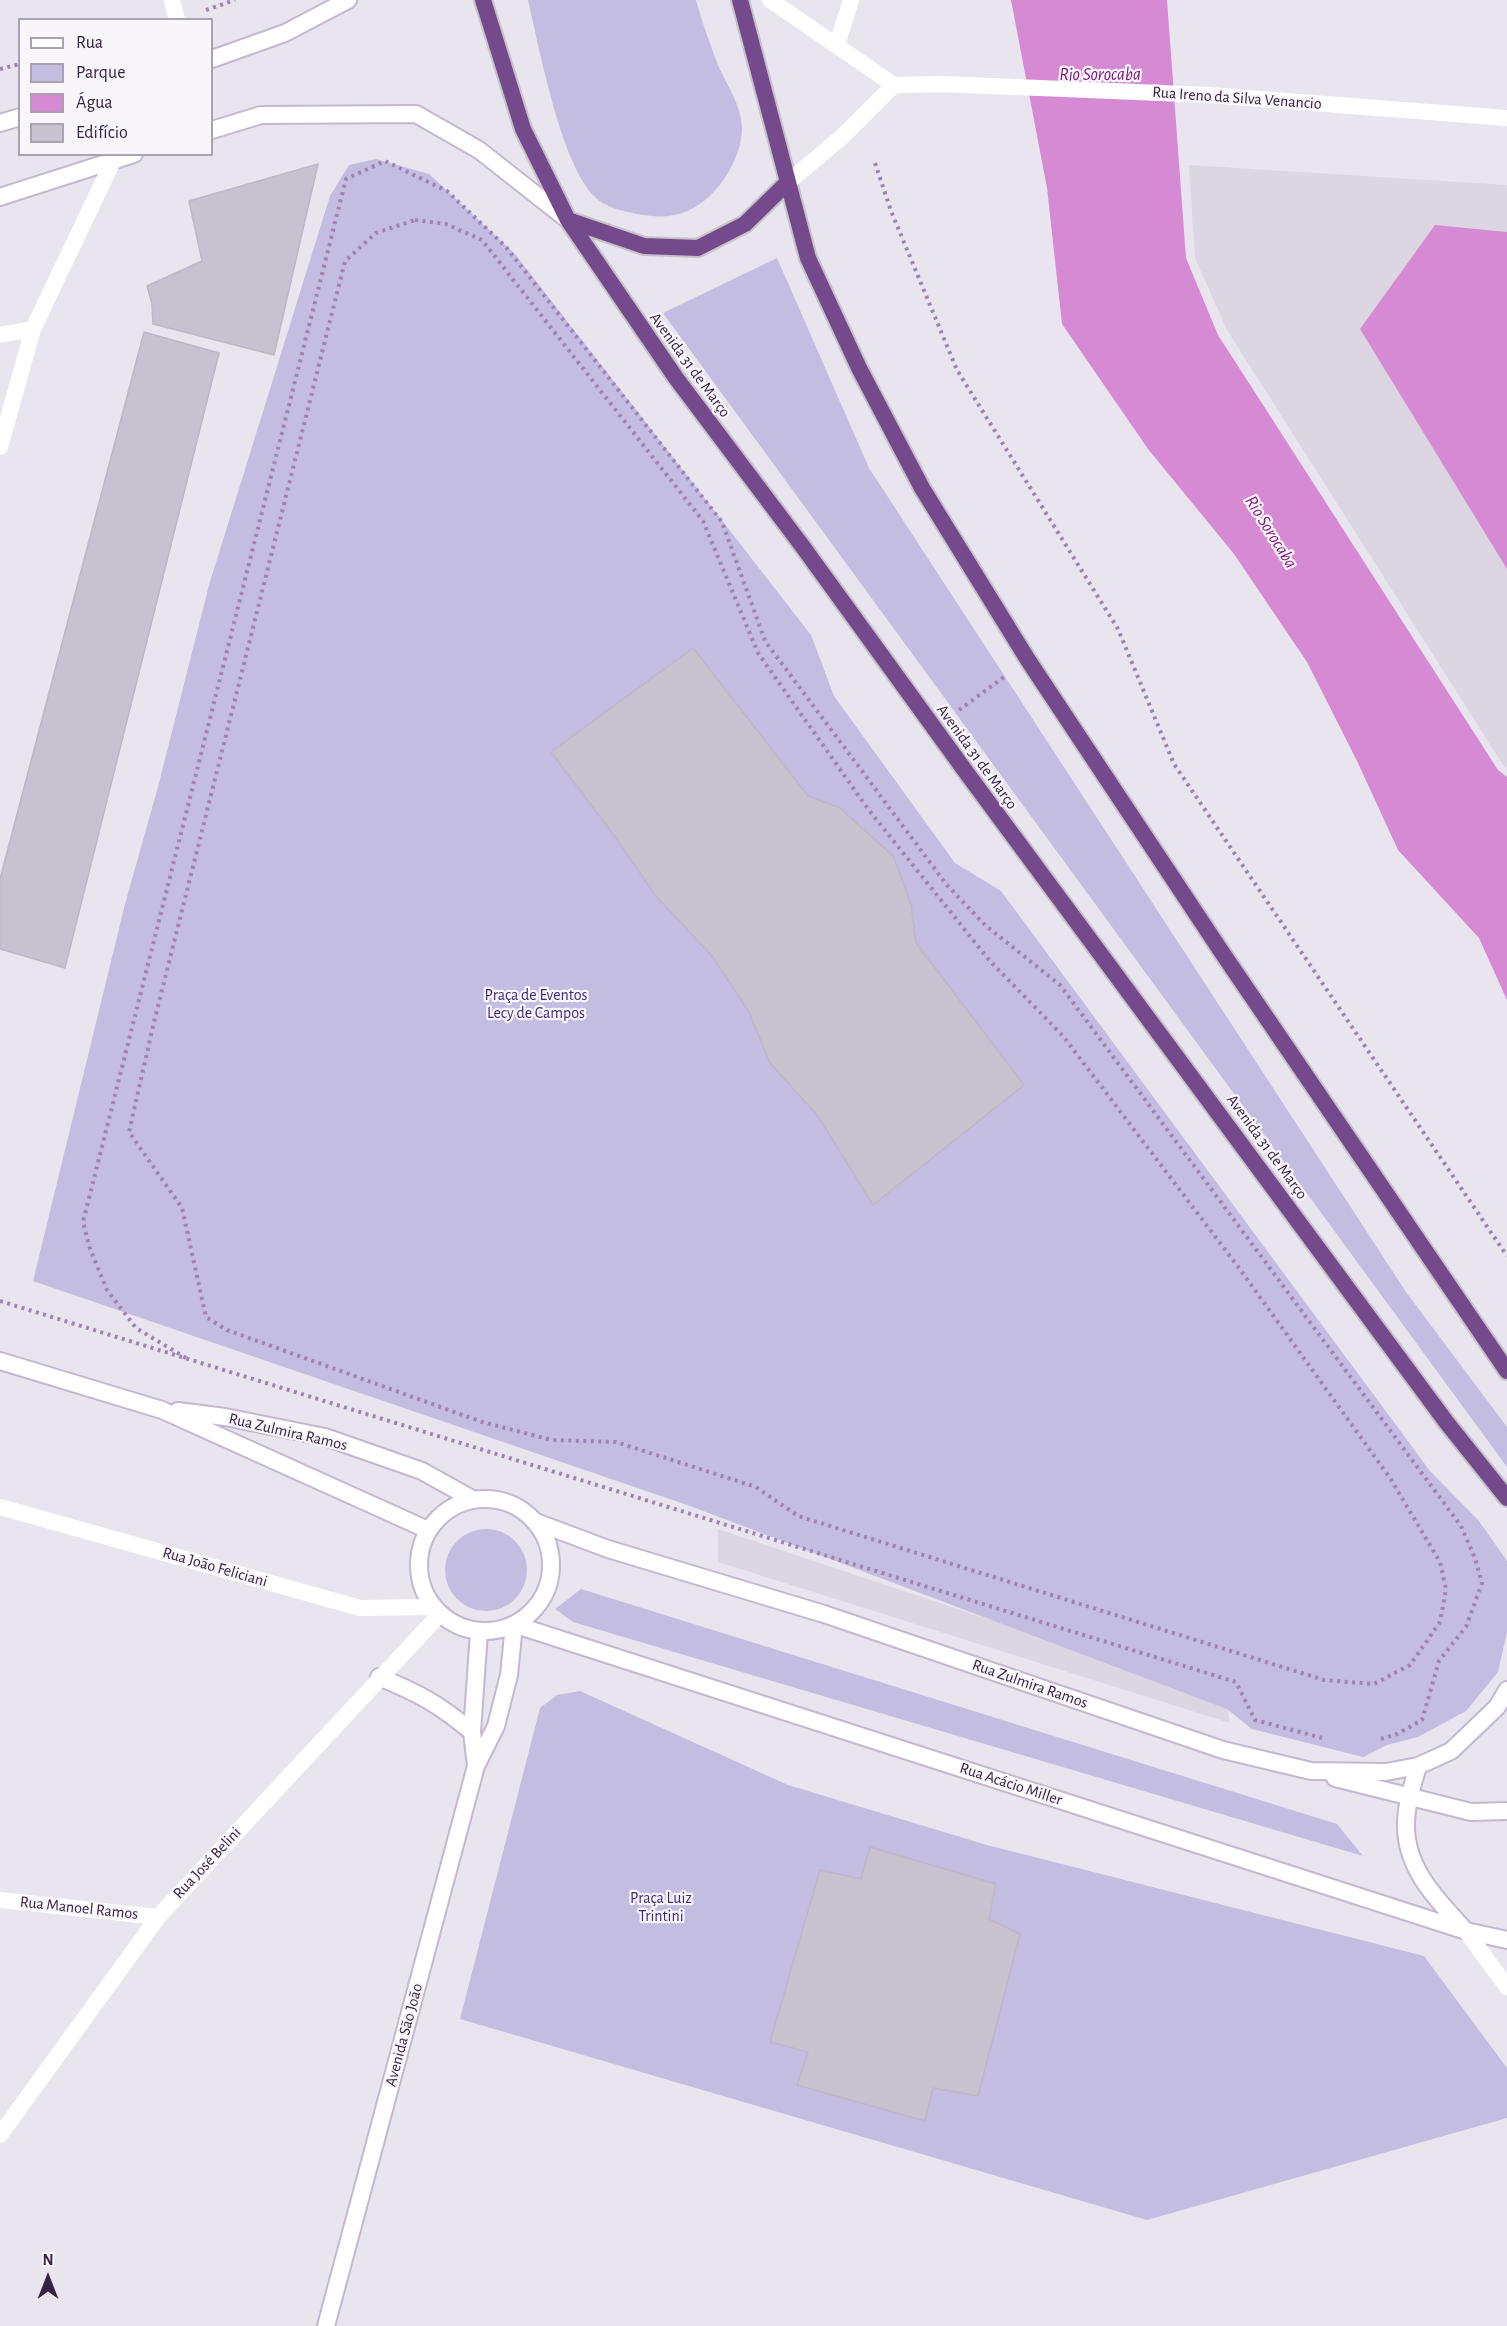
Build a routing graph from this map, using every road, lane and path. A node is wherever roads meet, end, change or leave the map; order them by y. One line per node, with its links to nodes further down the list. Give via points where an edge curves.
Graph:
1 (172, 0): 7 (main road)
2 (348, 0): 9 (main road, via 285,33)
3 (483, 0): 22 (highway, Avenida 31 de Março, via 523,129)
4 (740, 0): 20 (highway)
5 (770, 0): 8 (main road)
6 (851, 0): 8 (main road)
7 (176, 18)
8 (837, 45): 12 (main road)
9 (213, 59)
10 (18, 64): 11 (path)
11 (0, 69)
12 (894, 85): 14 (main road, Rua Ireno da Silva Venancio, via 1209,95); 20 (main road, via 843,136)
13 (18, 118): 15 (main road)
14 (1507, 118)
15 (0, 123)
16 (213, 130): 22 (main road, via 261,115 416,114 479,150)
17 (128, 156): 18 (main road)
18 (113, 161): 21 (main road); 23 (main road)
19 (875, 163): 29 (path, via 957,370 1118,629 1174,764)
20 (787, 183): 22 (highway, via 745,224 698,248 644,246); 26 (highway, via 808,258 859,368 922,488)
21 (0, 196)
22 (568, 220): 27 (highway, Avenida 31 de Março, via 676,378)
23 (33, 328): 24 (main road); 25 (main road)
24 (0, 335)
25 (0, 447)
26 (1028, 660): 27 (path); 33 (highway, via 1227,961)
27 (934, 728): 35 (highway, Avenida 31 de Março, via 1447,1424)
28 (988, 960): 28 (path, via 868,809 758,653 703,521 482,240 446,224 415,220 376,233 345,261 129,1132 182,1208 206,1317 227,1330 482,1422 552,1440 616,1442 756,1487 798,1516 1324,1680 1374,1684 1410,1665 1440,1622 1446,1589 1440,1562 1390,1478 1239,1268 1063,1036)
29 (1507, 1256)
30 (0, 1301): 31 (path)
31 (186, 1358): 46 (path, via 1236,1682 1255,1720); 47 (path, via 136,1328 107,1290 83,1222 346,179 385,161 447,191 506,247 722,522 765,641 946,884 985,925 1060,985 1461,1526 1482,1583 1466,1627 1439,1661 1422,1720 1397,1734)
32 (0, 1361): 34 (main road, Rua Zulmira Ramos)
33 (1507, 1371)
34 (162, 1410): 36 (main road, Rua Zulmira Ramos, via 225,1416 324,1437 422,1471); 39 (main road, Rua Zulmira Ramos)
35 (1507, 1498)
36 (474, 1500): 38 (main road, via 500,1500 520,1508); 39 (main road, via 448,1510)
37 (0, 1507): 40 (main road, Rua João Feliciani, via 360,1608)
38 (536, 1522): 41 (main road, via 552,1558 551,1578 532,1613); 50 (main road, Rua Zulmira Ramos, via 608,1549 824,1614 1223,1750)
39 (428, 1530): 40 (main road, via 420,1549 418,1569 423,1589)
40 (436, 1610): 42 (main road, via 458,1626); 43 (main road, Rua José Belini)
41 (515, 1625): 42 (main road); 48 (main road, Avenida São João, via 509,1675 496,1726); 55 (main road, Rua Acácio Miller)
42 (479, 1632): 45 (main road, Avenida São João)
43 (379, 1677): 45 (main road, via 418,1693); 54 (main road, Rua José Belini)
44 (1507, 1690): 49 (main road, Rua Zulmira Ramos, via 1497,1707 1451,1751)
45 (472, 1732): 48 (main road, Avenida São João)
46 (1324, 1738)
47 (1375, 1740)
48 (476, 1766): 59 (main road, Avenida São João)
49 (1419, 1766): 50 (main road, Rua Zulmira Ramos, via 1386,1772); 51 (main road)
50 (1311, 1771): 51 (main road)
51 (1410, 1797): 52 (main road, via 1471,1812); 55 (main road, via 1406,1825 1412,1860 1431,1893)
52 (1507, 1811)
53 (0, 1900): 54 (main road, Rua Manoel Ramos)
54 (158, 1917): 58 (main road, Rua José Belini)
55 (1466, 1931): 56 (main road, Rua Acácio Miller); 57 (main road)
56 (1507, 1940)
57 (1507, 1988)
58 (0, 2134)
59 (333, 2303): 60 (main road, Avenida São João); 61 (main road, Avenida São João)
60 (326, 2326)
61 (332, 2326)

